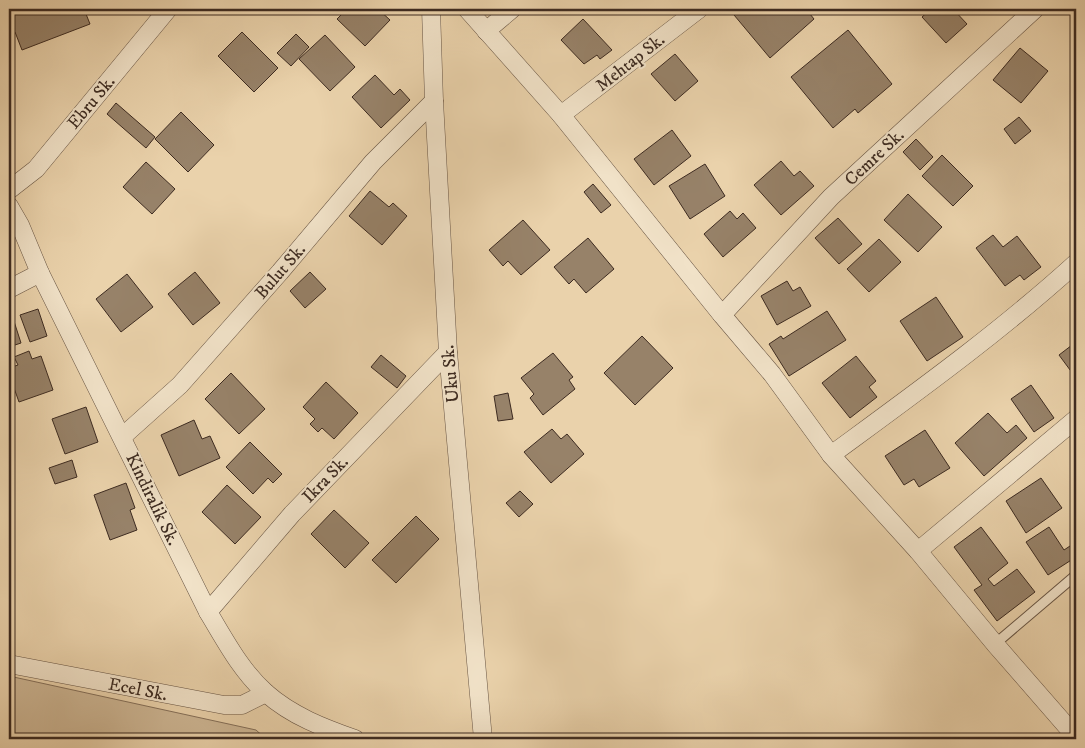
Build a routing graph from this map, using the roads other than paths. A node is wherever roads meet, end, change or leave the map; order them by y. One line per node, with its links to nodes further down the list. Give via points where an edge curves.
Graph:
1 (168, 9): 10 (street, Ebru Sk., via 36,169)
2 (431, 9): 8 (street, Uku Sk.)
3 (467, 9): 7 (street)
4 (512, 9): 7 (street)
5 (699, 9): 9 (street, Mehtap Sk.)
6 (1035, 9): 15 (street, Cemre Sk., via 831,197)
7 (486, 31): 9 (street)
8 (434, 101): 16 (street, Uku Sk.); 18 (street, Bulut Sk., via 373,162 180,385)
9 (561, 115): 15 (street)
10 (9, 190)
11 (9, 206): 13 (street, Kindiralik Sk.)
12 (1076, 264): 19 (street, via 1001,326)
13 (40, 273): 14 (street); 18 (street, Kindiralik Sk.)
14 (9, 289)
15 (722, 315): 19 (street, via 772,374)
16 (448, 352): 22 (street, Ikra Sk., via 292,514); 28 (street, Uku Sk.)
17 (1076, 418): 20 (street)
18 (122, 437): 22 (street, Kindiralik Sk.)
19 (831, 455): 20 (street)
20 (918, 552): 23 (street)
21 (1076, 575): 23 (lane)
22 (208, 612): 25 (street, Kindiralik Sk., via 239,662)
23 (995, 644): 26 (street)
24 (9, 664): 25 (street, Ecel Sk., via 224,705 242,705)
25 (266, 693): 27 (street, Kindiralik Sk., via 316,724)
26 (1075, 733)
27 (355, 739)
28 (483, 739)

